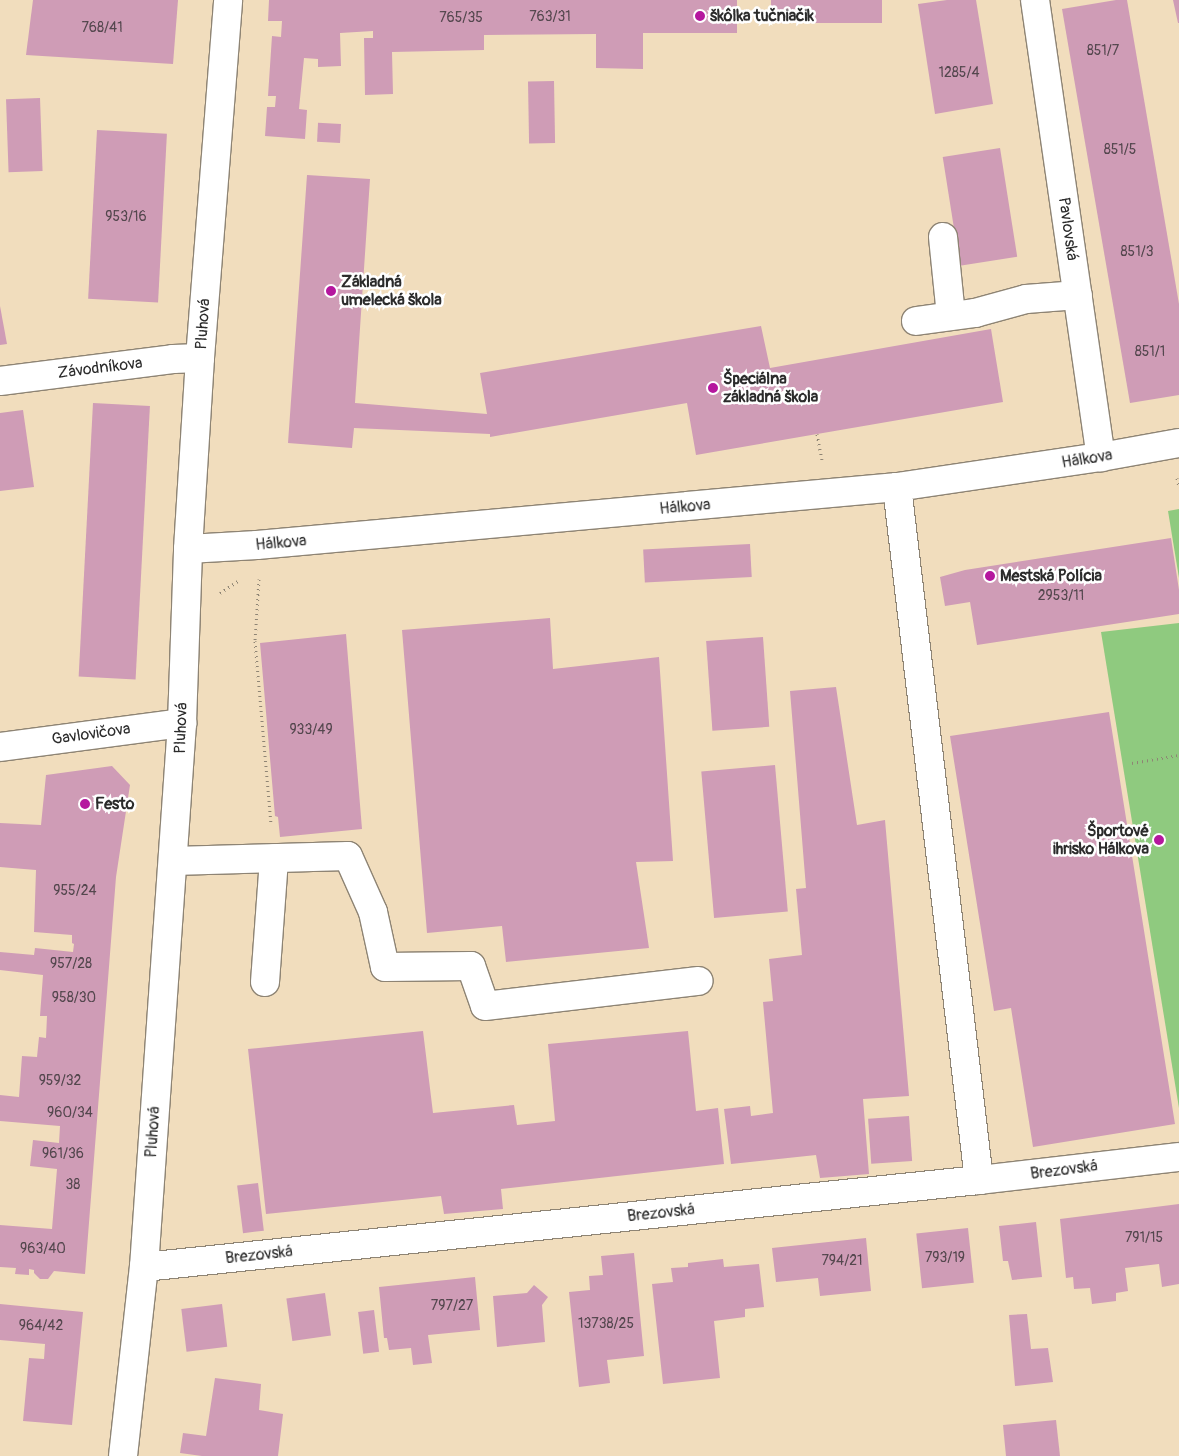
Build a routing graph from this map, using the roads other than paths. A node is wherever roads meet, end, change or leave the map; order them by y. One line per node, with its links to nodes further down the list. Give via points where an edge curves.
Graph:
1 (228, 0): 7 (street, Pluhová)
2 (1035, 0): 4 (street, Pavlovská)
3 (943, 238): 5 (street)
4 (1078, 295): 5 (street, via 1026,299); 10 (street, Pavlovská)
5 (952, 316): 6 (street)
6 (916, 321)
7 (200, 358): 8 (street, Závodníkova); 12 (street, Pluhová)
8 (0, 381)
9 (1179, 443): 10 (street, Hálkova)
10 (1101, 458): 11 (street, Hálkova)
11 (897, 487): 12 (street, Hálkova); 20 (street)
12 (188, 549): 13 (street, Pluhová)
13 (182, 723): 14 (street, Gavlovičova); 16 (street, Pluhová)
14 (0, 747)
15 (274, 858): 16 (street); 17 (street, via 348,856 374,912 385,967 470,966 485,1006); 18 (street)
16 (173, 861): 21 (street, Pluhová)
17 (699, 980)
18 (265, 982)
19 (1179, 1157): 20 (street, Brezovská)
20 (979, 1180): 21 (street, Brezovská)
21 (144, 1267): 22 (street, Pluhová)
22 (123, 1456)

